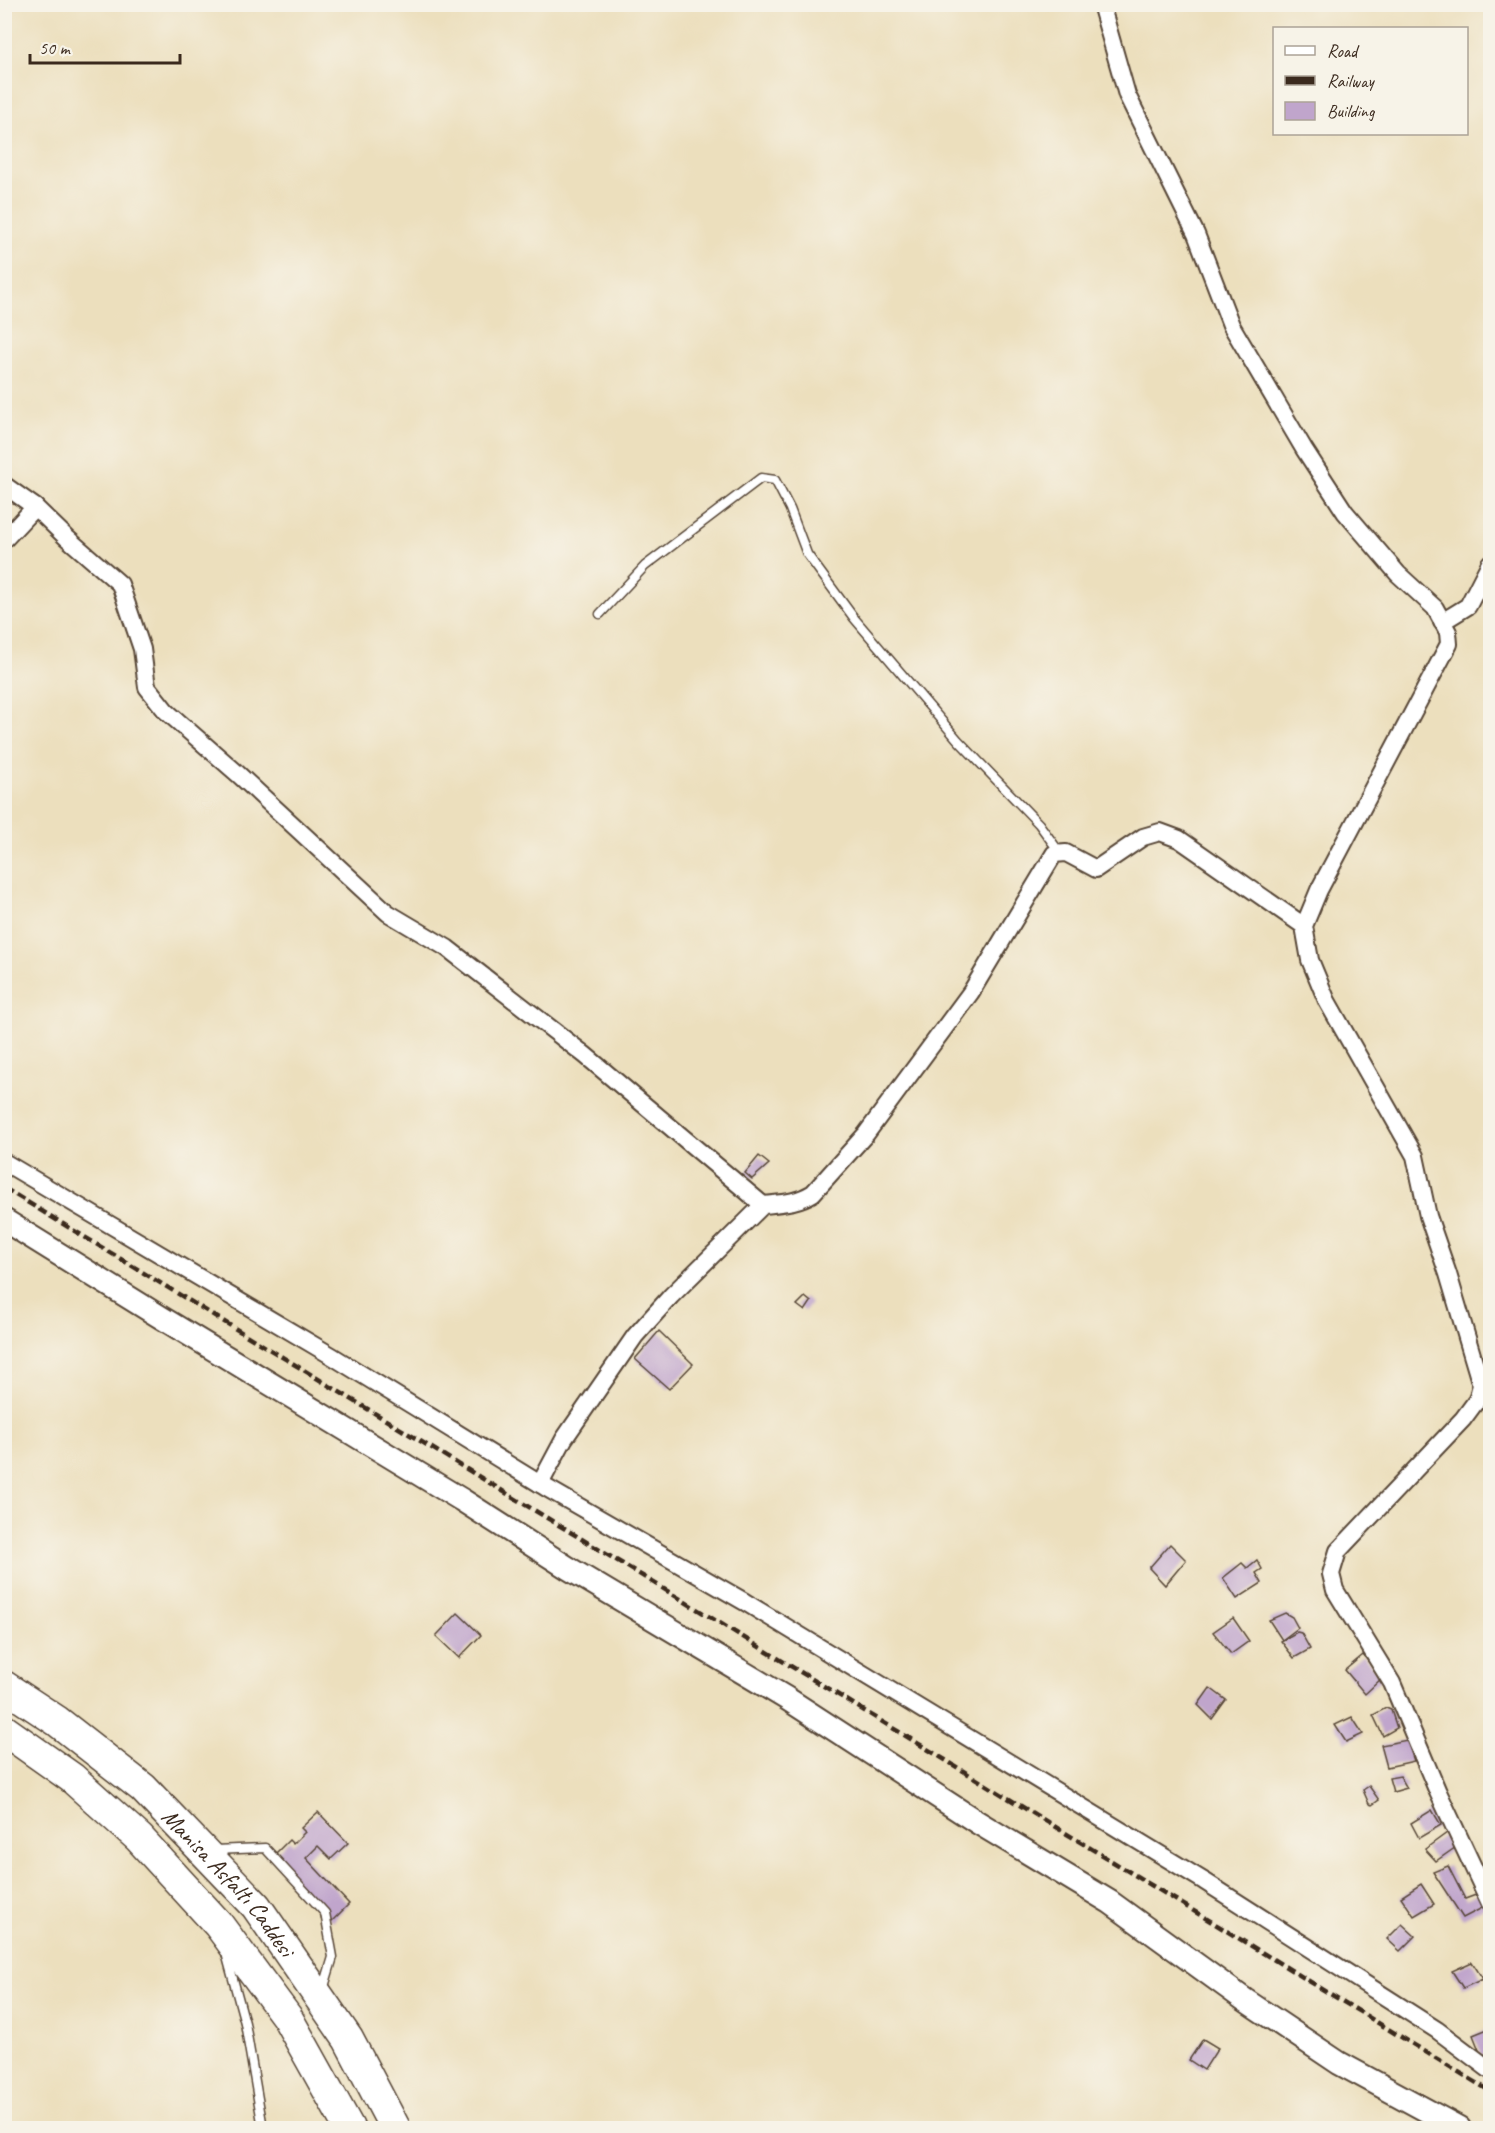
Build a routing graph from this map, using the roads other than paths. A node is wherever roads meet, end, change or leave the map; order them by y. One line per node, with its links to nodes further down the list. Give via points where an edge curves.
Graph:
1 (1101, 4): 7 (street, via 1126,95 1196,234 1231,325 1345,512 1398,574 1435,608)
2 (4, 485): 3 (street)
3 (35, 507): 4 (street); 11 (street, via 120,584 142,649 147,687 166,711 388,913 447,948 585,1055)
4 (4, 540)
5 (1491, 562): 7 (street, via 1468,606)
6 (600, 614): 8 (lane, via 645,566 680,539 761,477 774,480 807,554 854,618 958,740 1040,824)
7 (1443, 622): 9 (street, via 1449,644 1319,890)
8 (1061, 853): 9 (street, via 1096,869 1143,837 1160,832 1179,838); 11 (street, via 1054,854 971,992 866,1134 813,1192 794,1202)
9 (1304, 926): 17 (street, via 1310,960 1327,1001 1415,1156 1428,1216 1481,1385 1477,1400 1463,1419 1338,1551 1331,1574 1335,1590 1392,1683)
10 (4, 1162): 13 (street)
11 (763, 1205): 13 (street, via 635,1336 564,1439)
12 (4, 1220): 24 (street, via 786,1698 977,1822 1110,1902 1339,2063)
13 (540, 1484): 20 (street, via 745,1602 1204,1881 1437,2030)
14 (4, 1686): 16 (highway, Manisa Asfaltı Caddesi, via 57,1721 143,1788)
15 (4, 1730): 18 (highway, Manisa Asfaltı Caddesi, via 72,1778 140,1838)
16 (202, 1850): 19 (highway, Manisa Asfaltı Caddesi, via 256,1906); 19 (lane, via 265,1848 324,1913 333,1957)
17 (1491, 1903)
18 (218, 1924): 21 (lane, via 245,2023); 22 (highway, Manisa Asfaltı Caddesi, via 287,2017)
19 (320, 1999): 23 (highway, Manisa Asfaltı Caddesi, via 348,2040)
20 (1491, 2070)
21 (263, 2128)
22 (349, 2128)
23 (396, 2128)
24 (1459, 2128)

